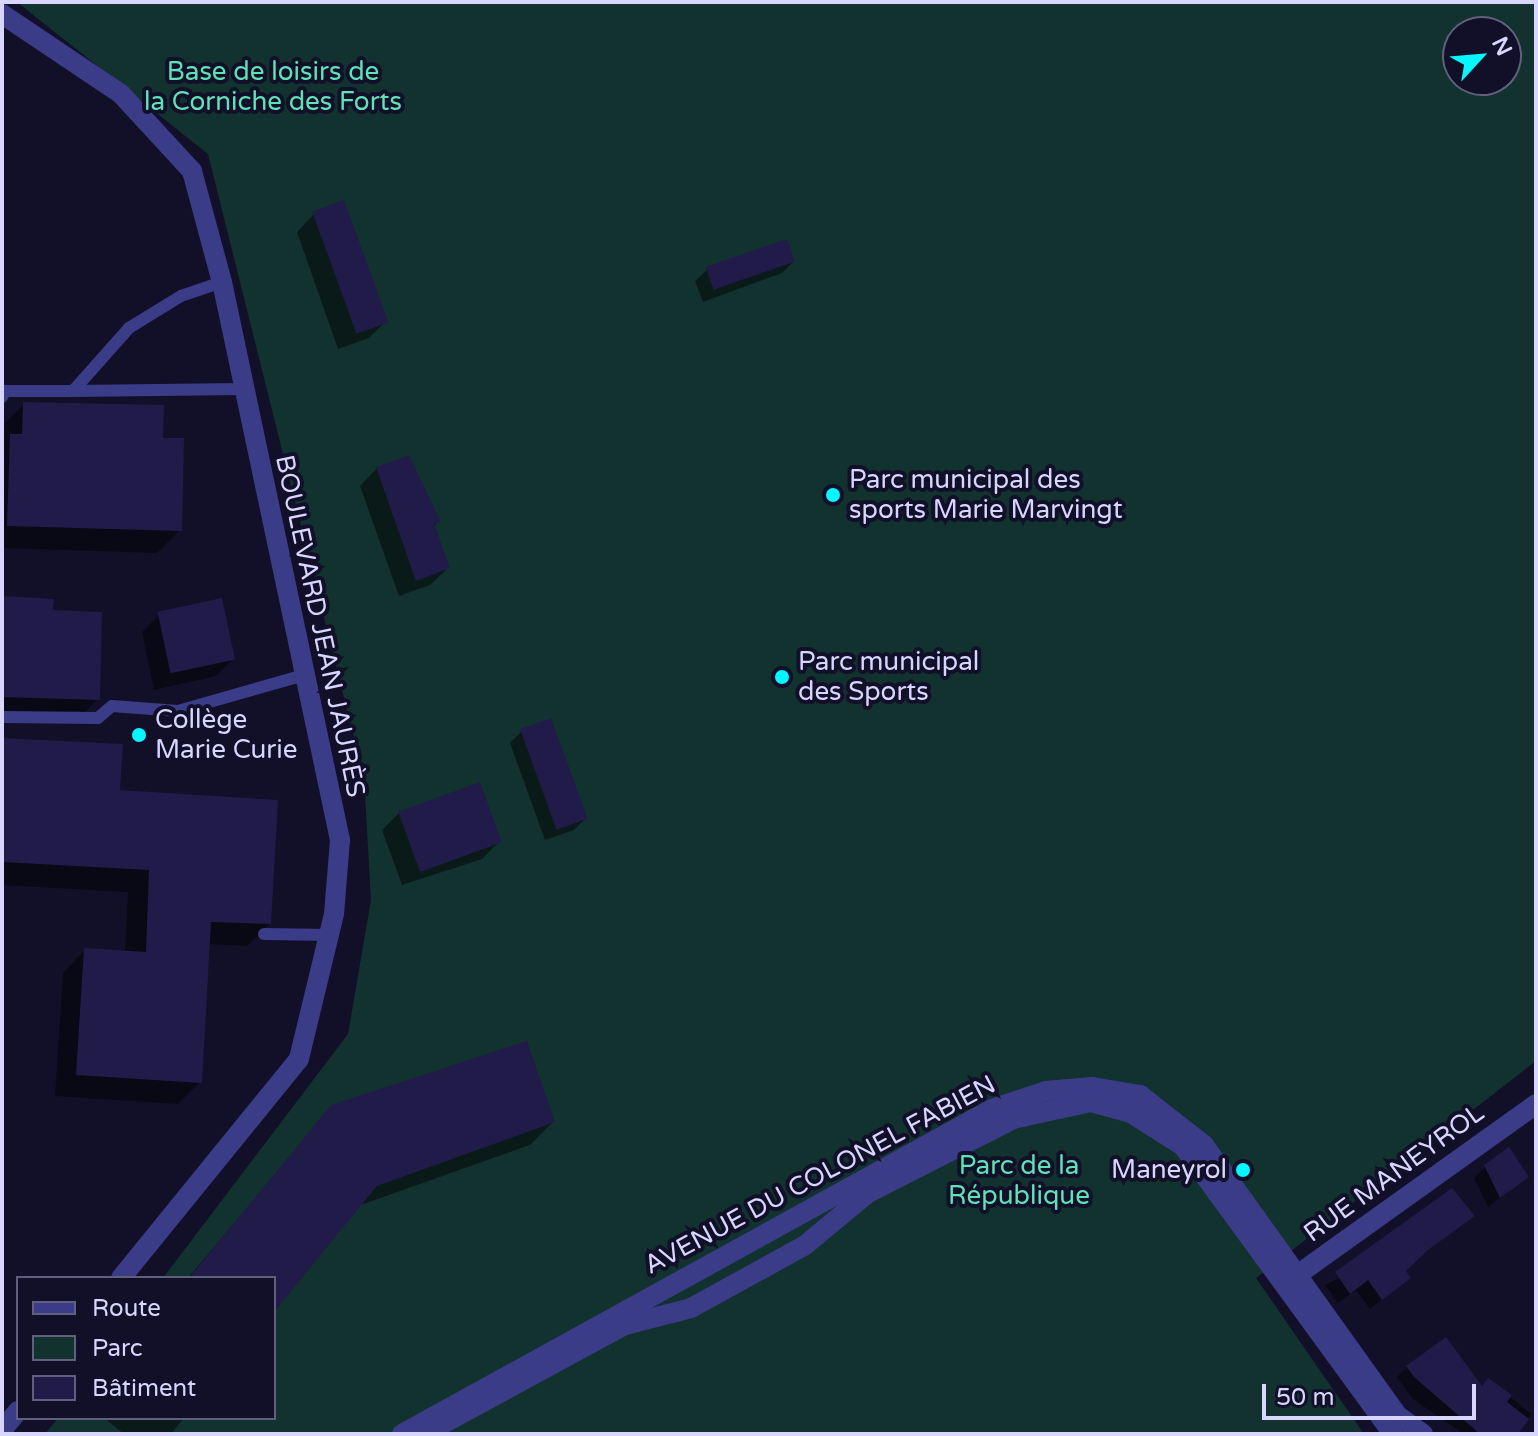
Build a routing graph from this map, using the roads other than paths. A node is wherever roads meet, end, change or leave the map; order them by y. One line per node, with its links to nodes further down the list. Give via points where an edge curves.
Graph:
1 (2, 14): 2 (street, BOULEVARD JEAN JAURÈS, via 121,94 175,147 203,200)
2 (222, 282): 3 (street, BOULEVARD JEAN JAURÈS); 4 (lane, via 181,296 129,328)
3 (241, 389): 4 (lane); 6 (street, BOULEVARD JEAN JAURÈS)
4 (73, 391): 5 (lane, via 5,391)
5 (2, 397)
6 (304, 675): 7 (lane, via 178,711 112,706 98,718); 9 (street, BOULEVARD JEAN JAURÈS, via 340,840)
7 (3, 717)
8 (264, 934): 9 (lane)
9 (329, 935): 11 (street, BOULEVARD JEAN JAURÈS, via 299,1059)
10 (1536, 1104): 12 (street, RUE MANEYROL)
11 (123, 1276)
12 (1290, 1280): 15 (street, AVENUE DU COLONEL FABIEN, via 1176,1117 1117,1087 1046,1091 992,1109 500,1373); 16 (street, AVENUE DU COLONEL FABIEN, via 1183,1146 1166,1133 1091,1102 1048,1108 868,1193 804,1246 691,1308 625,1325); 17 (street, AVENUE DU COLONEL FABIEN); 18 (street, AVENUE DU COLONEL FABIEN, via 1397,1415)
13 (16, 1413): 14 (street)
14 (2, 1430)
15 (402, 1434)
16 (424, 1434)
17 (1393, 1434)
18 (1423, 1434)

